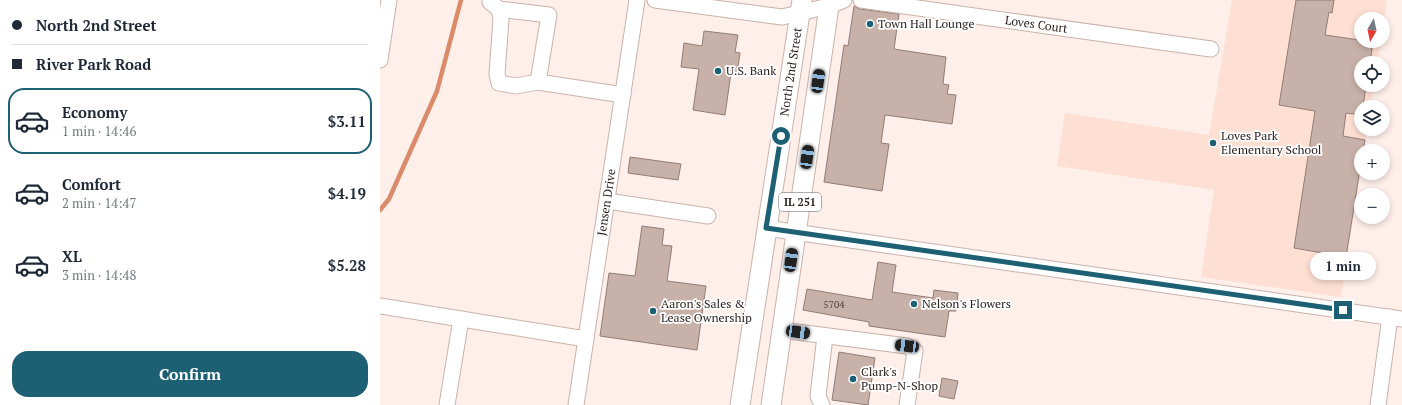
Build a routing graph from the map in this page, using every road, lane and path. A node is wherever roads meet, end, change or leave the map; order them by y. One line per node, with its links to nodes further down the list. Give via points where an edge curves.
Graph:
1 (389, 0): 10 (street)
2 (637, 0): 12 (street, Jensen Drive)
3 (655, 0): 5 (street)
4 (861, 0): 9 (street, Loves Court)
5 (691, 2): 8 (street, via 782,17)
6 (835, 2): 8 (street); 16 (main road, IL 251)
7 (495, 5): 11 (street, via 501,19 497,74 499,84 516,86); 11 (street, via 549,15)
8 (802, 6): 15 (main road, North 2nd Street / IL 251)
9 (1211, 49)
10 (380, 60)
11 (538, 82): 12 (street)
12 (623, 95): 13 (street, Jensen Drive)
13 (607, 201): 14 (street); 22 (street, Jensen Drive)
14 (708, 216)
15 (766, 228): 16 (street); 25 (main road, North 2nd Street / IL 251)
16 (795, 233): 18 (street); 20 (main road, IL 251)
17 (380, 306): 19 (street)
18 (1396, 318): 29 (street)
19 (461, 319): 22 (street); 23 (street)
20 (782, 330): 21 (street); 26 (main road, IL 251)
21 (825, 336): 27 (street, via 818,396); 28 (street, via 907,346 915,350)
22 (586, 339): 24 (street, Jensen Drive)
23 (447, 405)
24 (576, 405)
25 (740, 405)
26 (771, 405)
27 (822, 405)
28 (907, 405)
29 (1378, 405)

